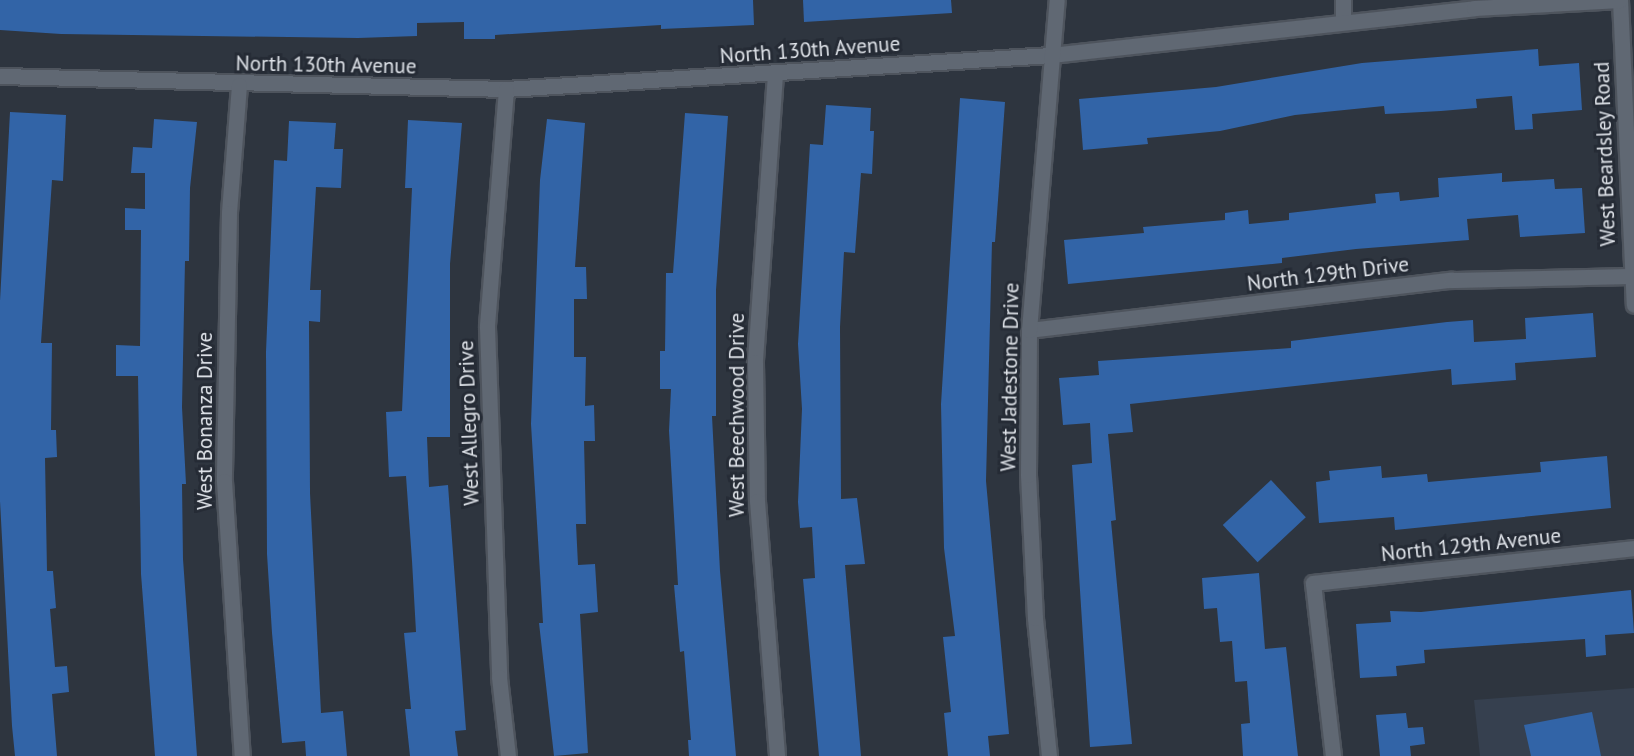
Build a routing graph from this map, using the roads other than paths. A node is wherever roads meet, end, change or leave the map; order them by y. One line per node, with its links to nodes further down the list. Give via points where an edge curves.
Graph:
1 (1057, 0): 5 (street, West Jadestone Drive)
2 (1343, 0): 4 (street)
3 (1620, 0): 4 (street, North 130th Avenue); 10 (street, West Beardsley Road)
4 (1343, 20): 5 (street, North 130th Avenue)
5 (1051, 55): 6 (street, North 130th Avenue); 12 (street, West Jadestone Drive)
6 (775, 74): 9 (street, North 130th Avenue); 16 (street, West Beechwood Drive, via 754,362 757,513)
7 (0, 76): 8 (street, North 130th Avenue)
8 (239, 85): 9 (street, North 130th Avenue); 14 (street, West Bonanza Drive, via 229,213 224,480)
9 (506, 89): 15 (street, West Allegro Drive, via 486,327 499,677)
10 (1632, 276): 11 (street, West Beardsley Road); 12 (street, North 129th Drive, via 1451,280)
11 (1634, 305)
12 (1029, 330): 17 (street, West Jadestone Drive, via 1028,475 1035,618)
13 (1634, 548): 18 (street, North 129th Avenue, via 1313,583)
14 (242, 756)
15 (508, 756)
16 (777, 756)
17 (1049, 756)
18 (1333, 756)

